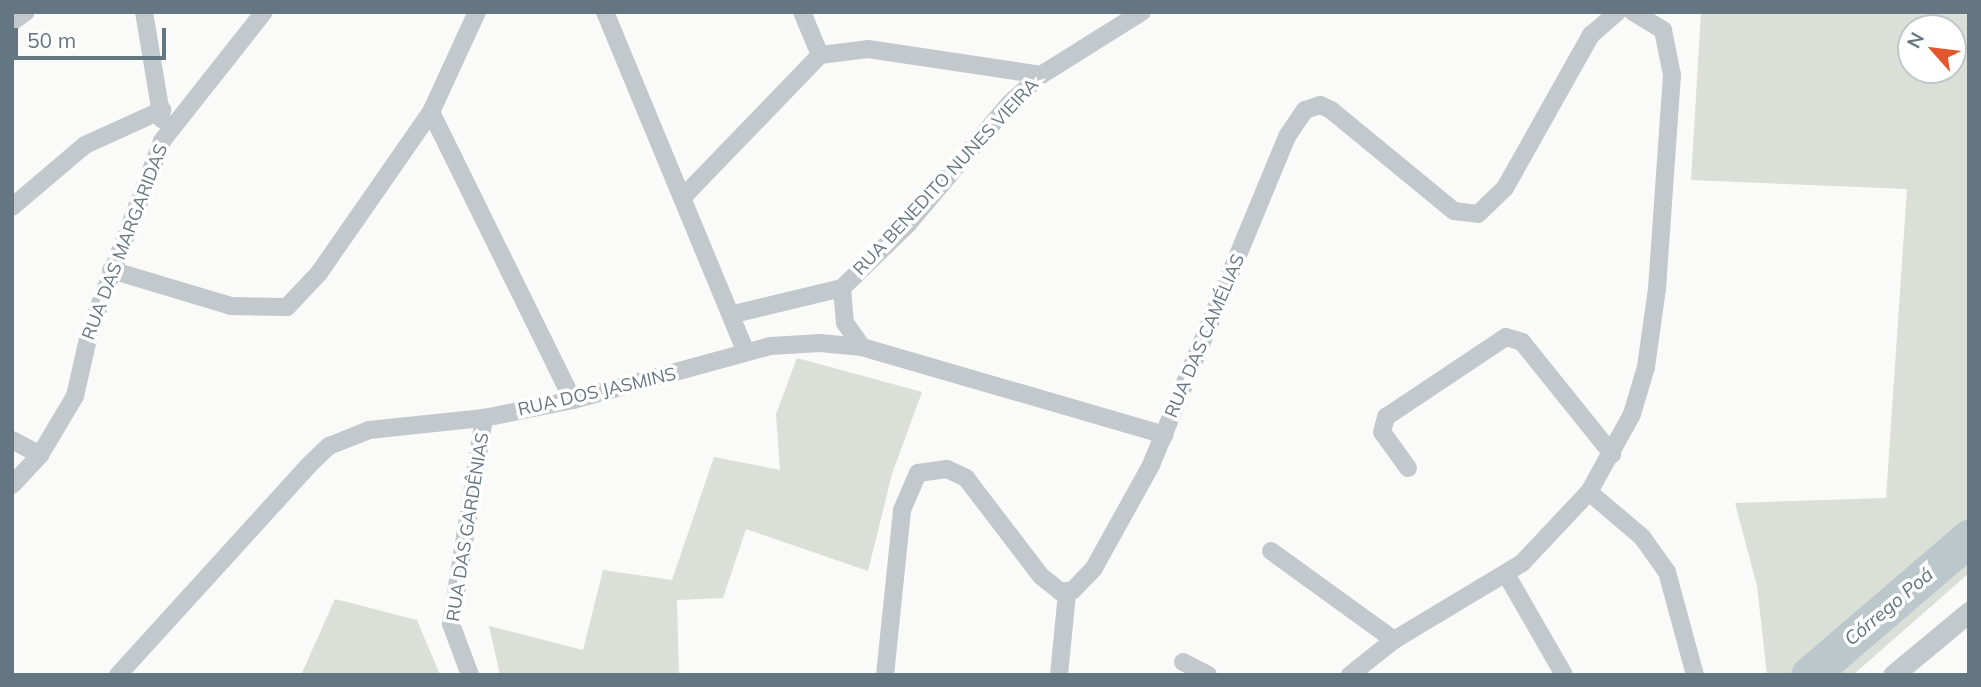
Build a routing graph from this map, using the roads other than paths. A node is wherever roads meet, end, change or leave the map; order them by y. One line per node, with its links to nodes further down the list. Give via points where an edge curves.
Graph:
1 (26, 12): 10 (street)
2 (145, 12): 13 (street)
3 (264, 12): 15 (street, RUA DAS MARGARIDAS)
4 (477, 12): 14 (street)
5 (605, 12): 16 (street)
6 (802, 12): 11 (street)
7 (1142, 12): 12 (street, RUA BENEDITO NUNES VIEIRA)
8 (1617, 12): 25 (street, RUA DAS CAMÉLIAS, via 1591,35 1505,188 1478,214 1454,211 1331,110 1320,105 1305,110 1288,135)
9 (1633, 12): 27 (street, via 1663,30 1672,75 1646,367)
10 (12, 23)
11 (820, 55): 12 (street, via 868,50); 16 (street)
12 (1041, 75): 19 (street, RUA BENEDITO NUNES VIEIRA, via 1010,103 908,223)
13 (162, 110): 15 (street); 17 (street, via 85,145)
14 (431, 112): 18 (street, via 320,273 287,307 241,308); 23 (street)
15 (162, 141): 18 (street, RUA DAS MARGARIDAS)
16 (683, 197): 20 (street)
17 (12, 207)
18 (111, 270): 28 (street, RUA DAS MARGARIDAS, via 75,396)
19 (842, 288): 20 (street); 21 (street, RUA BENEDITO NUNES VIEIRA, via 845,323)
20 (734, 314): 22 (street)
21 (862, 347): 22 (street, RUA DOS JASMINS, via 795,342); 25 (street, RUA DOS JASMINS)
22 (746, 352): 23 (street, RUA DOS JASMINS)
23 (573, 400): 24 (street, RUA DOS JASMINS)
24 (484, 418): 38 (street, RUA DOS JASMINS, via 369,430 328,446); 39 (street, RUA DAS GARDÊNIAS, via 452,624)
25 (1164, 435): 34 (street, RUA DAS CAMÉLIAS, via 1126,517 1094,568)
26 (12, 440): 28 (street)
27 (1612, 454): 29 (street, via 1522,342 1506,337 1386,417 1381,432); 31 (street)
28 (40, 455): 30 (street, RUA DAS MARGARIDAS)
29 (1408, 468)
30 (12, 485)
31 (1589, 492): 33 (street, via 1549,537); 45 (street, via 1642,537 1667,572)
32 (1271, 551): 36 (street)
33 (1506, 574): 36 (street); 44 (street)
34 (1067, 593): 40 (street, via 1041,576 966,478 947,468 925,469 910,480 905,494); 41 (street)
35 (1969, 612): 46 (street)
36 (1394, 640): 43 (street)
37 (1183, 662): 42 (street)
38 (118, 675)
39 (470, 675)
40 (885, 675)
41 (1059, 675)
42 (1208, 675)
43 (1350, 675)
44 (1564, 675)
45 (1695, 675)
46 (1893, 675)

